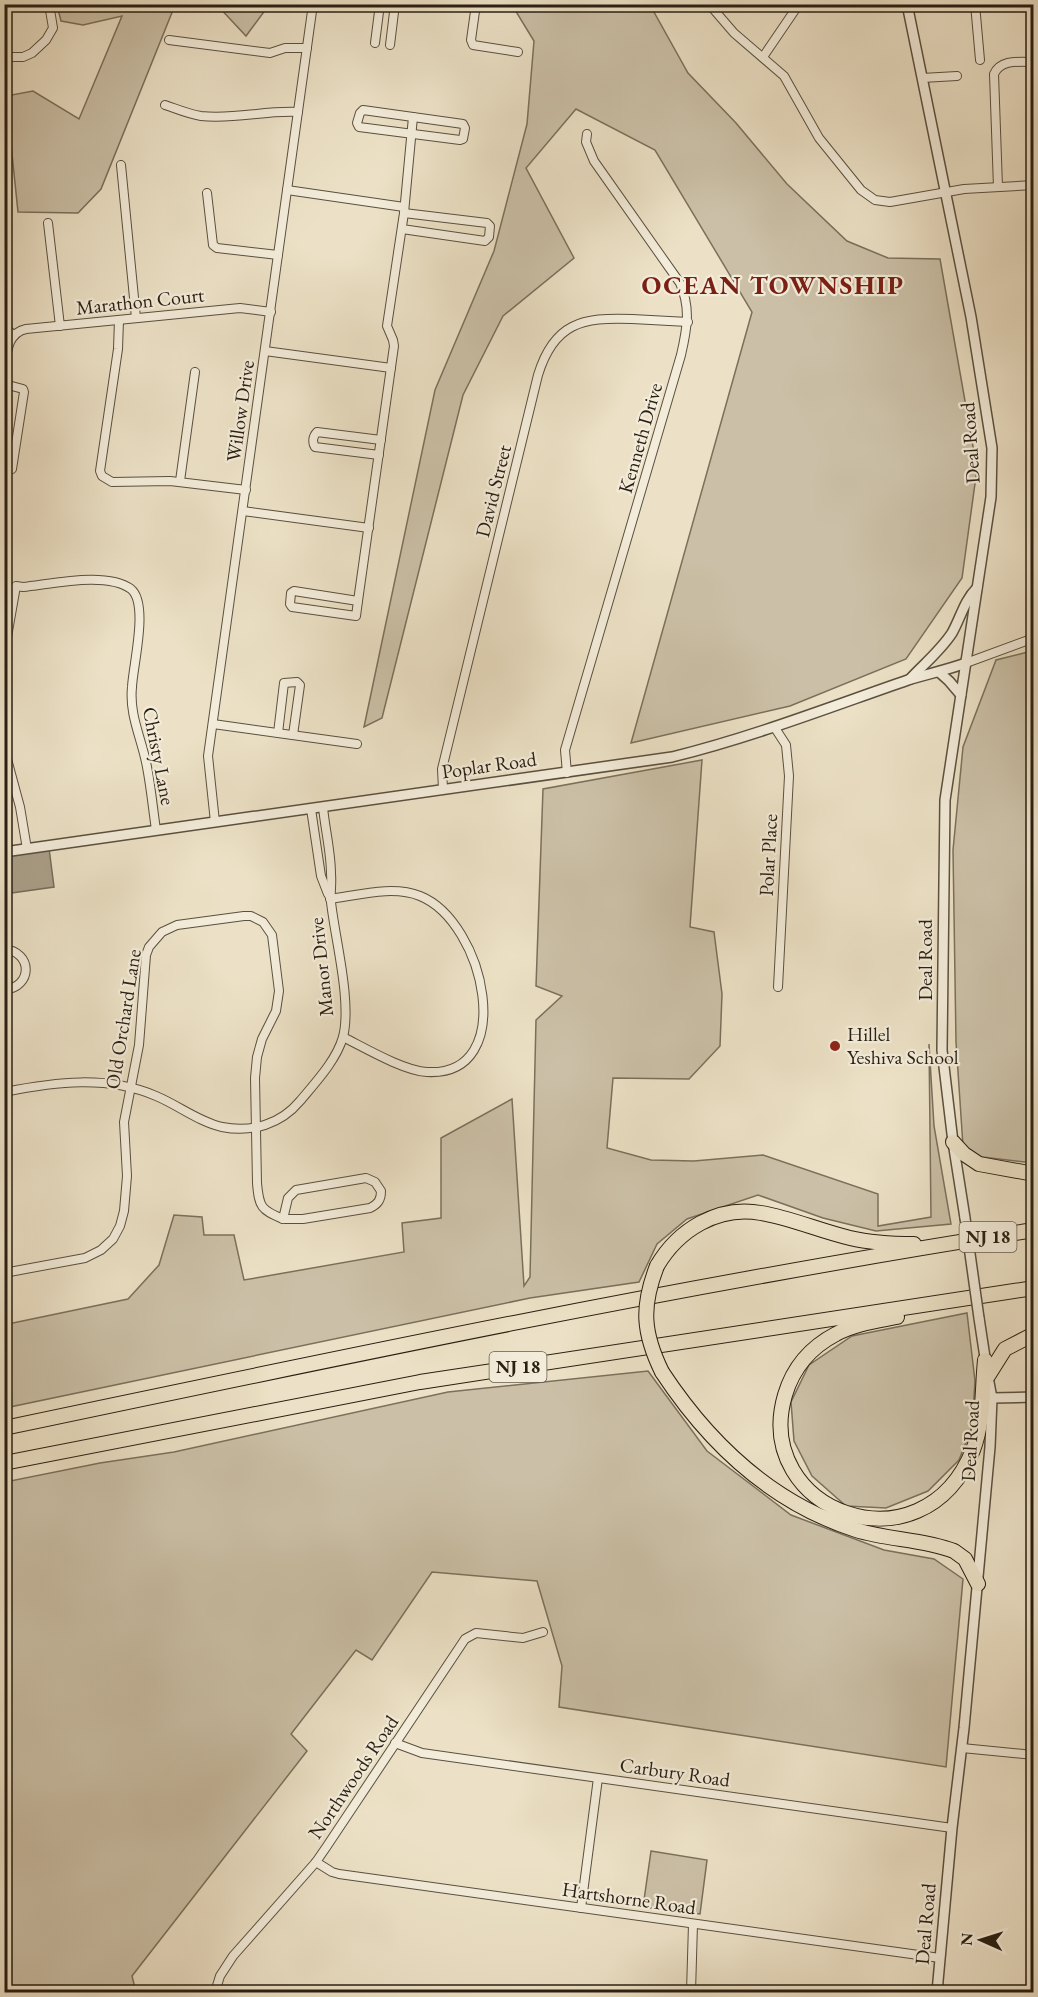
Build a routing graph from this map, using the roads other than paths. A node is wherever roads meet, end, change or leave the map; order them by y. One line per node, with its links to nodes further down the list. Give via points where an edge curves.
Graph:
1 (49, 4): 15 (street, via 53,28 46,40 23,57)
2 (313, 4): 13 (street, Willow Drive)
3 (380, 4): 11 (street)
4 (395, 4): 12 (street)
5 (476, 4): 14 (street, via 473,45)
6 (709, 4): 16 (street, via 734,33)
7 (799, 4): 16 (street)
8 (907, 4): 20 (street, Deal Road)
9 (975, 4): 17 (street)
10 (169, 40): 13 (street, via 270,53)
11 (375, 43)
12 (390, 45)
13 (307, 48): 22 (street, Willow Drive)
14 (518, 52)
15 (4, 57)
16 (763, 57): 32 (street, via 784,76 819,138 868,196 890,202)
17 (980, 60)
18 (1034, 62): 29 (street, via 1004,63 994,74)
19 (957, 76): 20 (street)
20 (922, 78): 32 (street, Deal Road)
21 (165, 105): 22 (street, via 206,116)
22 (298, 112): 31 (street, Willow Drive)
23 (413, 117): 24 (street); 24 (street, via 463,124 465,128 460,140); 24 (street, via 363,110 357,123 359,127)
24 (412, 134): 34 (street)
25 (587, 134): 41 (street, Kenneth Drive, via 594,162 680,283)
26 (4, 164): 30 (street)
27 (122, 165): 39 (street)
28 (1034, 184): 29 (street)
29 (998, 187): 32 (street)
30 (4, 190)
31 (287, 190): 34 (street); 37 (street, Willow Drive)
32 (945, 192): 57 (street, Deal Road, via 971,317 992,448 991,497)
33 (207, 193): 37 (street, via 213,245)
34 (404, 210): 36 (street); 36 (street, via 487,223 489,237 485,241)
35 (48, 224): 43 (street)
36 (402, 229): 46 (street, via 387,326 393,340)
37 (278, 255): 38 (street, Willow Drive)
38 (271, 312): 39 (street, Marathon Court, via 240,308); 45 (street, Willow Drive)
39 (136, 318): 40 (street, Marathon Court)
40 (119, 320): 43 (street, Marathon Court); 53 (street, via 100,471 112,482)
41 (688, 322): 71 (street, Kenneth Drive, via 565,750); 72 (street, David Street, via 607,318 583,321 564,331 546,352 442,769)
42 (4, 326): 44 (street)
43 (60, 326): 44 (street, Marathon Court, via 20,330)
44 (14, 336): 47 (street, via 8,345)
45 (265, 351): 46 (street); 54 (street, Willow Drive)
46 (391, 368): 50 (street)
47 (4, 370)
48 (195, 372): 53 (street)
49 (4, 382): 52 (street, via 24,392)
50 (381, 440): 51 (street); 51 (street, via 317,432 313,444)
51 (379, 455): 56 (street)
52 (12, 469)
53 (180, 481): 54 (street)
54 (246, 490): 55 (street, Willow Drive)
55 (243, 511): 56 (street); 65 (street, Willow Drive)
56 (369, 528): 58 (street)
57 (977, 588): 61 (street, Deal Road); 63 (street, via 968,597 942,646)
58 (358, 600): 58 (street, via 294,591 290,604 356,616)
59 (1034, 638): 61 (street)
60 (4, 654): 76 (street, Christy Lane, via 16,586 106,579 130,588 137,596 139,624 131,706 147,767)
61 (966, 663): 62 (street, Poplar Road); 64 (street, Deal Road)
62 (939, 672): 63 (street, Poplar Road); 64 (street)
63 (908, 680): 66 (street, Poplar Road)
64 (961, 695): 87 (street, Deal Road, via 948,775 943,855 942,1050)
65 (213, 723): 67 (street); 75 (street, Willow Drive, via 207,763)
66 (776, 728): 71 (street, Poplar Road, via 672,757); 81 (street, Polar Place, via 786,745 789,776)
67 (278, 733): 68 (street); 68 (street, via 284,682 297,682 300,685)
68 (293, 735): 69 (street)
69 (357, 744)
70 (4, 748): 77 (street)
71 (567, 772): 72 (street, Poplar Road)
72 (443, 789): 73 (street, Poplar Road)
73 (323, 807): 74 (street, Poplar Road); 79 (street, Manor Drive, via 332,874)
74 (311, 809): 75 (street, Poplar Road); 79 (street, Manor Drive, via 321,876)
75 (215, 822): 76 (street, Poplar Road)
76 (156, 830): 77 (street, Poplar Road)
77 (27, 849): 78 (street, Poplar Road)
78 (4, 852)
79 (330, 899): 83 (street, Manor Drive, via 345,1007); 83 (street, via 399,891 419,895 435,904 453,921 468,946 477,967 483,1002 480,1036 474,1049 460,1063 441,1071 414,1071)
80 (4, 949): 82 (street, via 18,953 26,967 20,985)
81 (778, 987)
82 (4, 990)
83 (343, 1037): 86 (street, Manor Drive, via 329,1064 294,1108 272,1123)
84 (130, 1088): 85 (street, Manor Drive, via 68,1082); 86 (street, Manor Drive, via 157,1096 219,1126 242,1130); 86 (street, Old Orchard Lane, via 139,1045 146,955 153,939 177,926 251,916 263,922 272,935 279,991 276,1011 257,1057); 92 (street, Old Orchard Lane, via 124,1122 124,1211 113,1239 85,1258)
85 (4, 1092)
86 (256, 1127): 89 (street, Old Orchard Lane, via 258,1199 263,1209)
87 (953, 1142): 88 (highway, via 979,1164); 96 (street, Deal Road, bridge)
88 (1034, 1174)
89 (283, 1219): 89 (street, via 370,1208 379,1202 381,1191 366,1178 300,1189 288,1198)
90 (1034, 1230): 91 (highway, NJ 18)
91 (944, 1244): 100 (highway, NJ 18, via 530,1318); 102 (highway, bridge, via 871,1242 769,1214 737,1212 711,1218 672,1244 657,1266 648,1287 645,1325 662,1372 704,1430 740,1465 808,1510 856,1530 959,1553)
92 (4, 1273)
93 (1034, 1288): 94 (highway, NJ 18)
94 (954, 1301): 96 (highway, via 844,1330 806,1356 787,1388 781,1419 783,1443 796,1474 819,1498 856,1516 898,1517 928,1506 957,1478 974,1448); 101 (highway, NJ 18, via 420,1382)
95 (1034, 1334): 97 (highway, via 1005,1349)
96 (985, 1360): 97 (street, Deal Road)
97 (988, 1376): 99 (street, Deal Road)
98 (1034, 1397): 99 (street)
99 (992, 1398): 102 (street, Deal Road)
100 (4, 1428)
101 (4, 1462)
102 (978, 1584): 105 (street, Deal Road)
103 (543, 1632): 104 (street, Northwoods Road, via 523,1638 480,1633 465,1639)
104 (395, 1743): 107 (street, Carbury Road, via 422,1753); 109 (street, Northwoods Road)
105 (962, 1748): 106 (street); 108 (street, Deal Road)
106 (1034, 1755)
107 (598, 1778): 108 (street, Carbury Road); 110 (street)
108 (952, 1828): 112 (street, Deal Road)
109 (316, 1862): 110 (street, Hartshorne Road, via 339,1874); 113 (street, Northwoods Road, via 233,1956)
110 (581, 1908): 111 (street, Hartshorne Road)
111 (693, 1924): 112 (street, Hartshorne Road); 114 (street)
112 (940, 1958): 115 (street, Deal Road)
113 (215, 1992)
114 (692, 1992)
115 (937, 1992)

